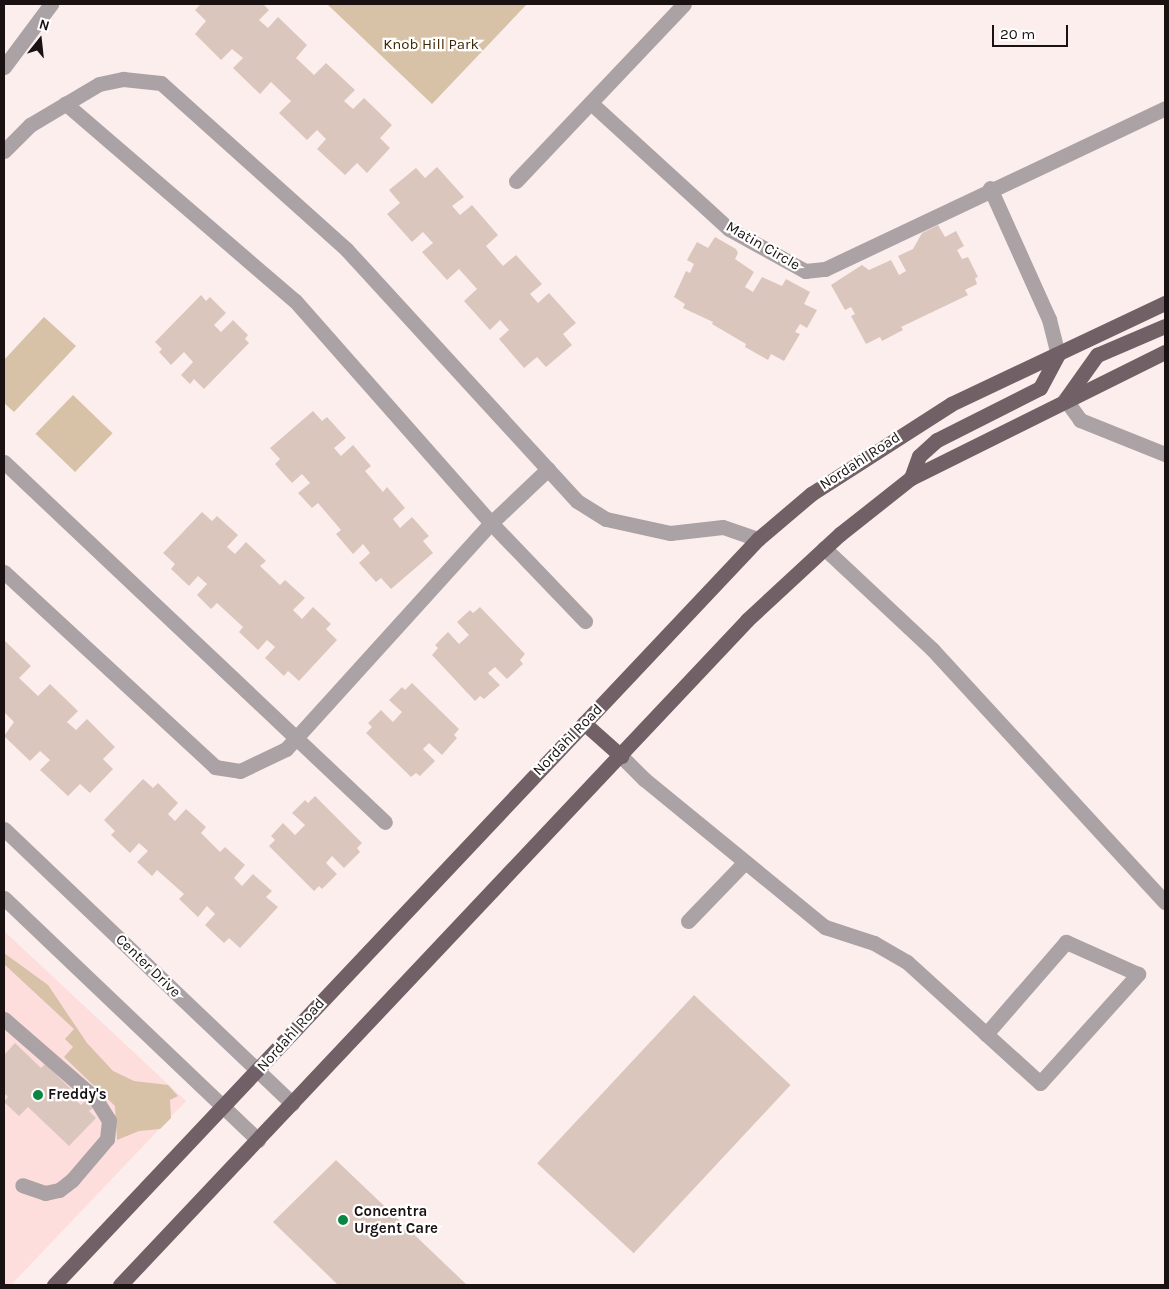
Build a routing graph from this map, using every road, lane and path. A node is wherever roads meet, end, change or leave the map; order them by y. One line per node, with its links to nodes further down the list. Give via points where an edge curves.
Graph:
1 (51, 4): 3 (street)
2 (684, 4): 5 (street)
3 (4, 67)
4 (65, 103): 7 (street, via 30,124); 17 (street, via 98,84 123,79 161,83 346,249); 19 (street, via 295,301)
5 (592, 104): 8 (street); 9 (street, Matin Circle, via 729,229 805,271 825,269)
6 (1165, 108): 9 (street, Matin Circle)
7 (4, 151)
8 (516, 181)
9 (990, 188): 13 (street, via 1049,319)
10 (1165, 303): 13 (main road, Nordahl Road)
11 (1165, 326): 14 (main road, via 1096,355)
12 (1165, 352): 14 (main road)
13 (1058, 354): 18 (main road, via 1040,388 937,440 920,456); 20 (main road, Nordahl Road, via 951,404 915,425 811,494)
14 (1065, 399): 15 (street, via 1080,420); 18 (main road)
15 (1165, 454)
16 (4, 462): 25 (street)
17 (548, 469): 19 (street); 20 (street, via 577,501 606,519 670,532 723,527)
18 (911, 478): 21 (main road)
19 (491, 523): 23 (street); 25 (street)
20 (758, 539): 24 (main road, Nordahl Road)
21 (824, 548): 26 (main road, via 747,620); 31 (street, via 932,649)
22 (4, 572): 25 (street, via 216,767 240,771 286,749)
23 (585, 621)
24 (584, 723): 26 (main road); 35 (main road, Nordahl Road)
25 (296, 737): 27 (street)
26 (621, 756): 29 (street); 36 (main road)
27 (385, 822)
28 (4, 829): 35 (street, Center Drive)
29 (745, 862): 32 (street); 34 (street, via 825,927 874,942 907,962)
30 (4, 898): 37 (street)
31 (1165, 902)
32 (688, 921)
33 (4, 1019): 39 (street, via 95,1098 109,1120 107,1139 72,1180 59,1190 45,1193)
34 (986, 1034): 34 (street, via 1040,1083 1138,974 1066,942)
35 (259, 1071): 36 (street, Center Drive); 37 (main road, Nordahl Road)
36 (292, 1103): 38 (main road)
37 (224, 1108): 38 (street); 40 (main road, Nordahl Road)
38 (258, 1140): 41 (main road)
39 (22, 1185)
40 (54, 1285)
41 (120, 1285)

